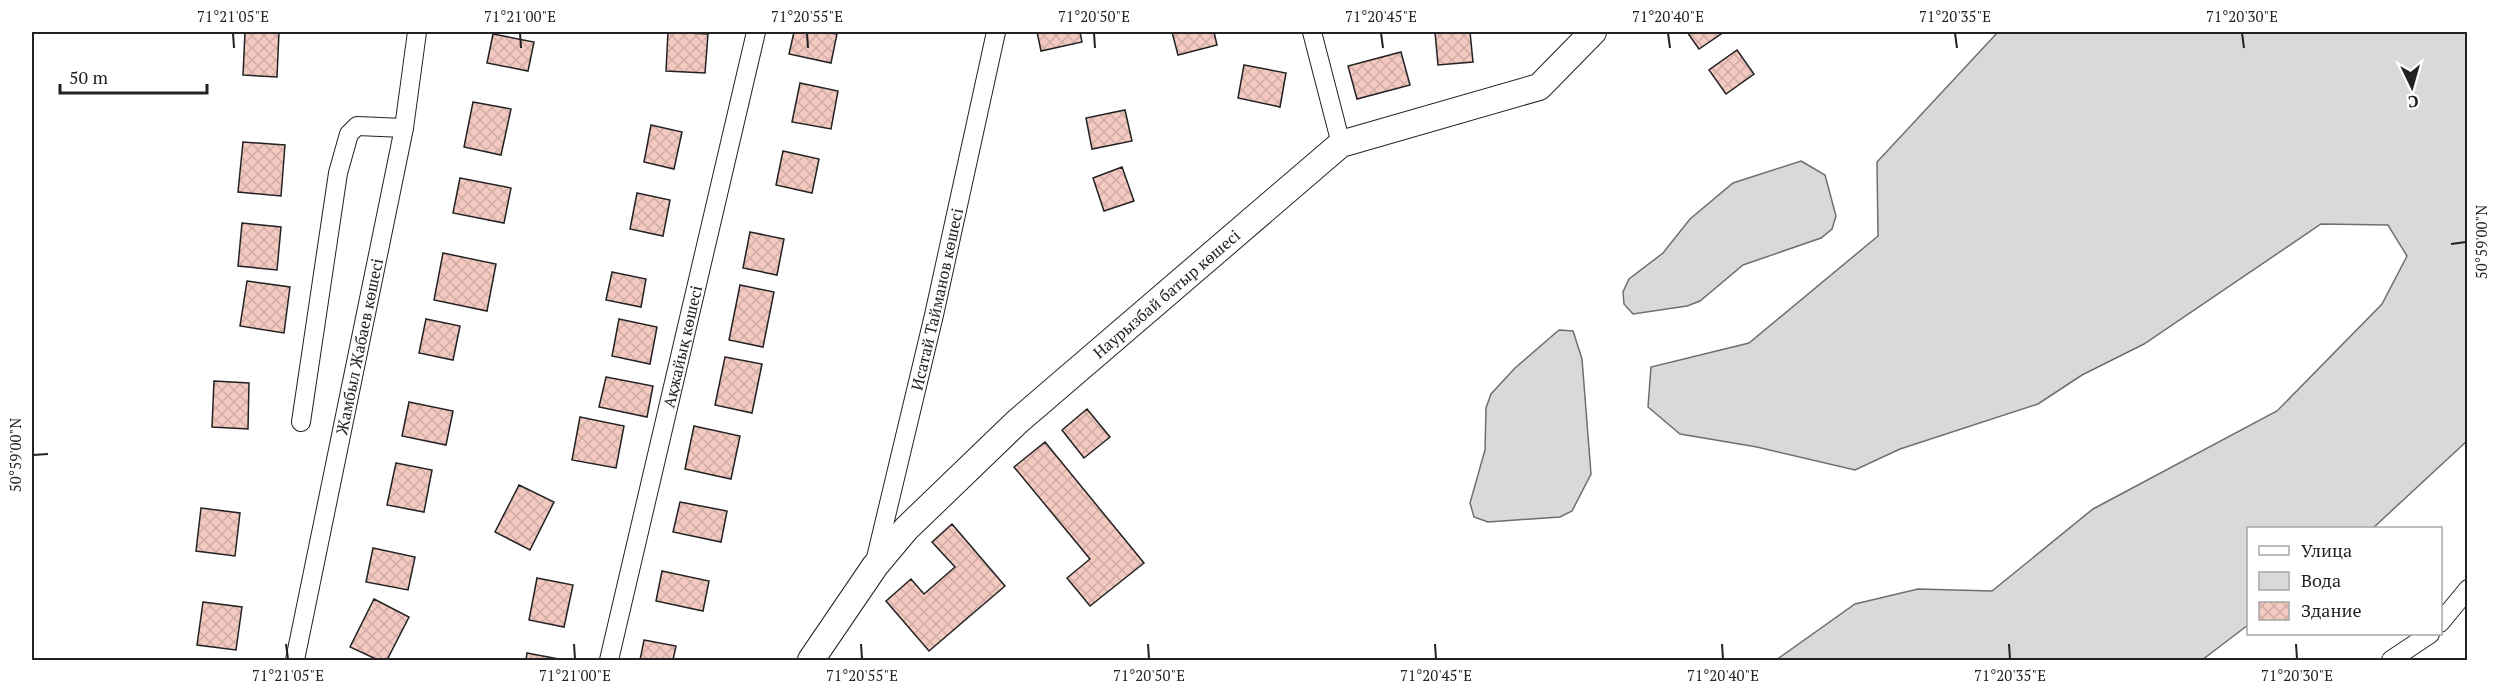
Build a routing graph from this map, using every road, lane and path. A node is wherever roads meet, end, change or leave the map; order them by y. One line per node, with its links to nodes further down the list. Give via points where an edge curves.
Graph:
1 (417, 32): 6 (street, Жамбыл Жабаев көшесі)
2 (756, 32): 14 (street, Ақжайық көшесі)
3 (996, 32): 9 (street, Исатай Тайманов көшесі)
4 (1312, 32): 7 (street)
5 (1593, 32): 7 (street, Наурызбай батыр көшесі, via 1539,87)
6 (404, 128): 8 (street, via 357,126 349,134 338,173); 13 (street, Жамбыл Жабаев көшесі)
7 (1341, 144): 9 (street, Наурызбай батыр көшесі, via 1017,422 906,530)
8 (301, 422)
9 (875, 566): 15 (street, Наурызбай батыр көшесі)
10 (2468, 590): 11 (street)
11 (2442, 621)
12 (2427, 635): 16 (street)
13 (295, 660)
14 (609, 660)
15 (811, 660)
16 (2391, 660)

